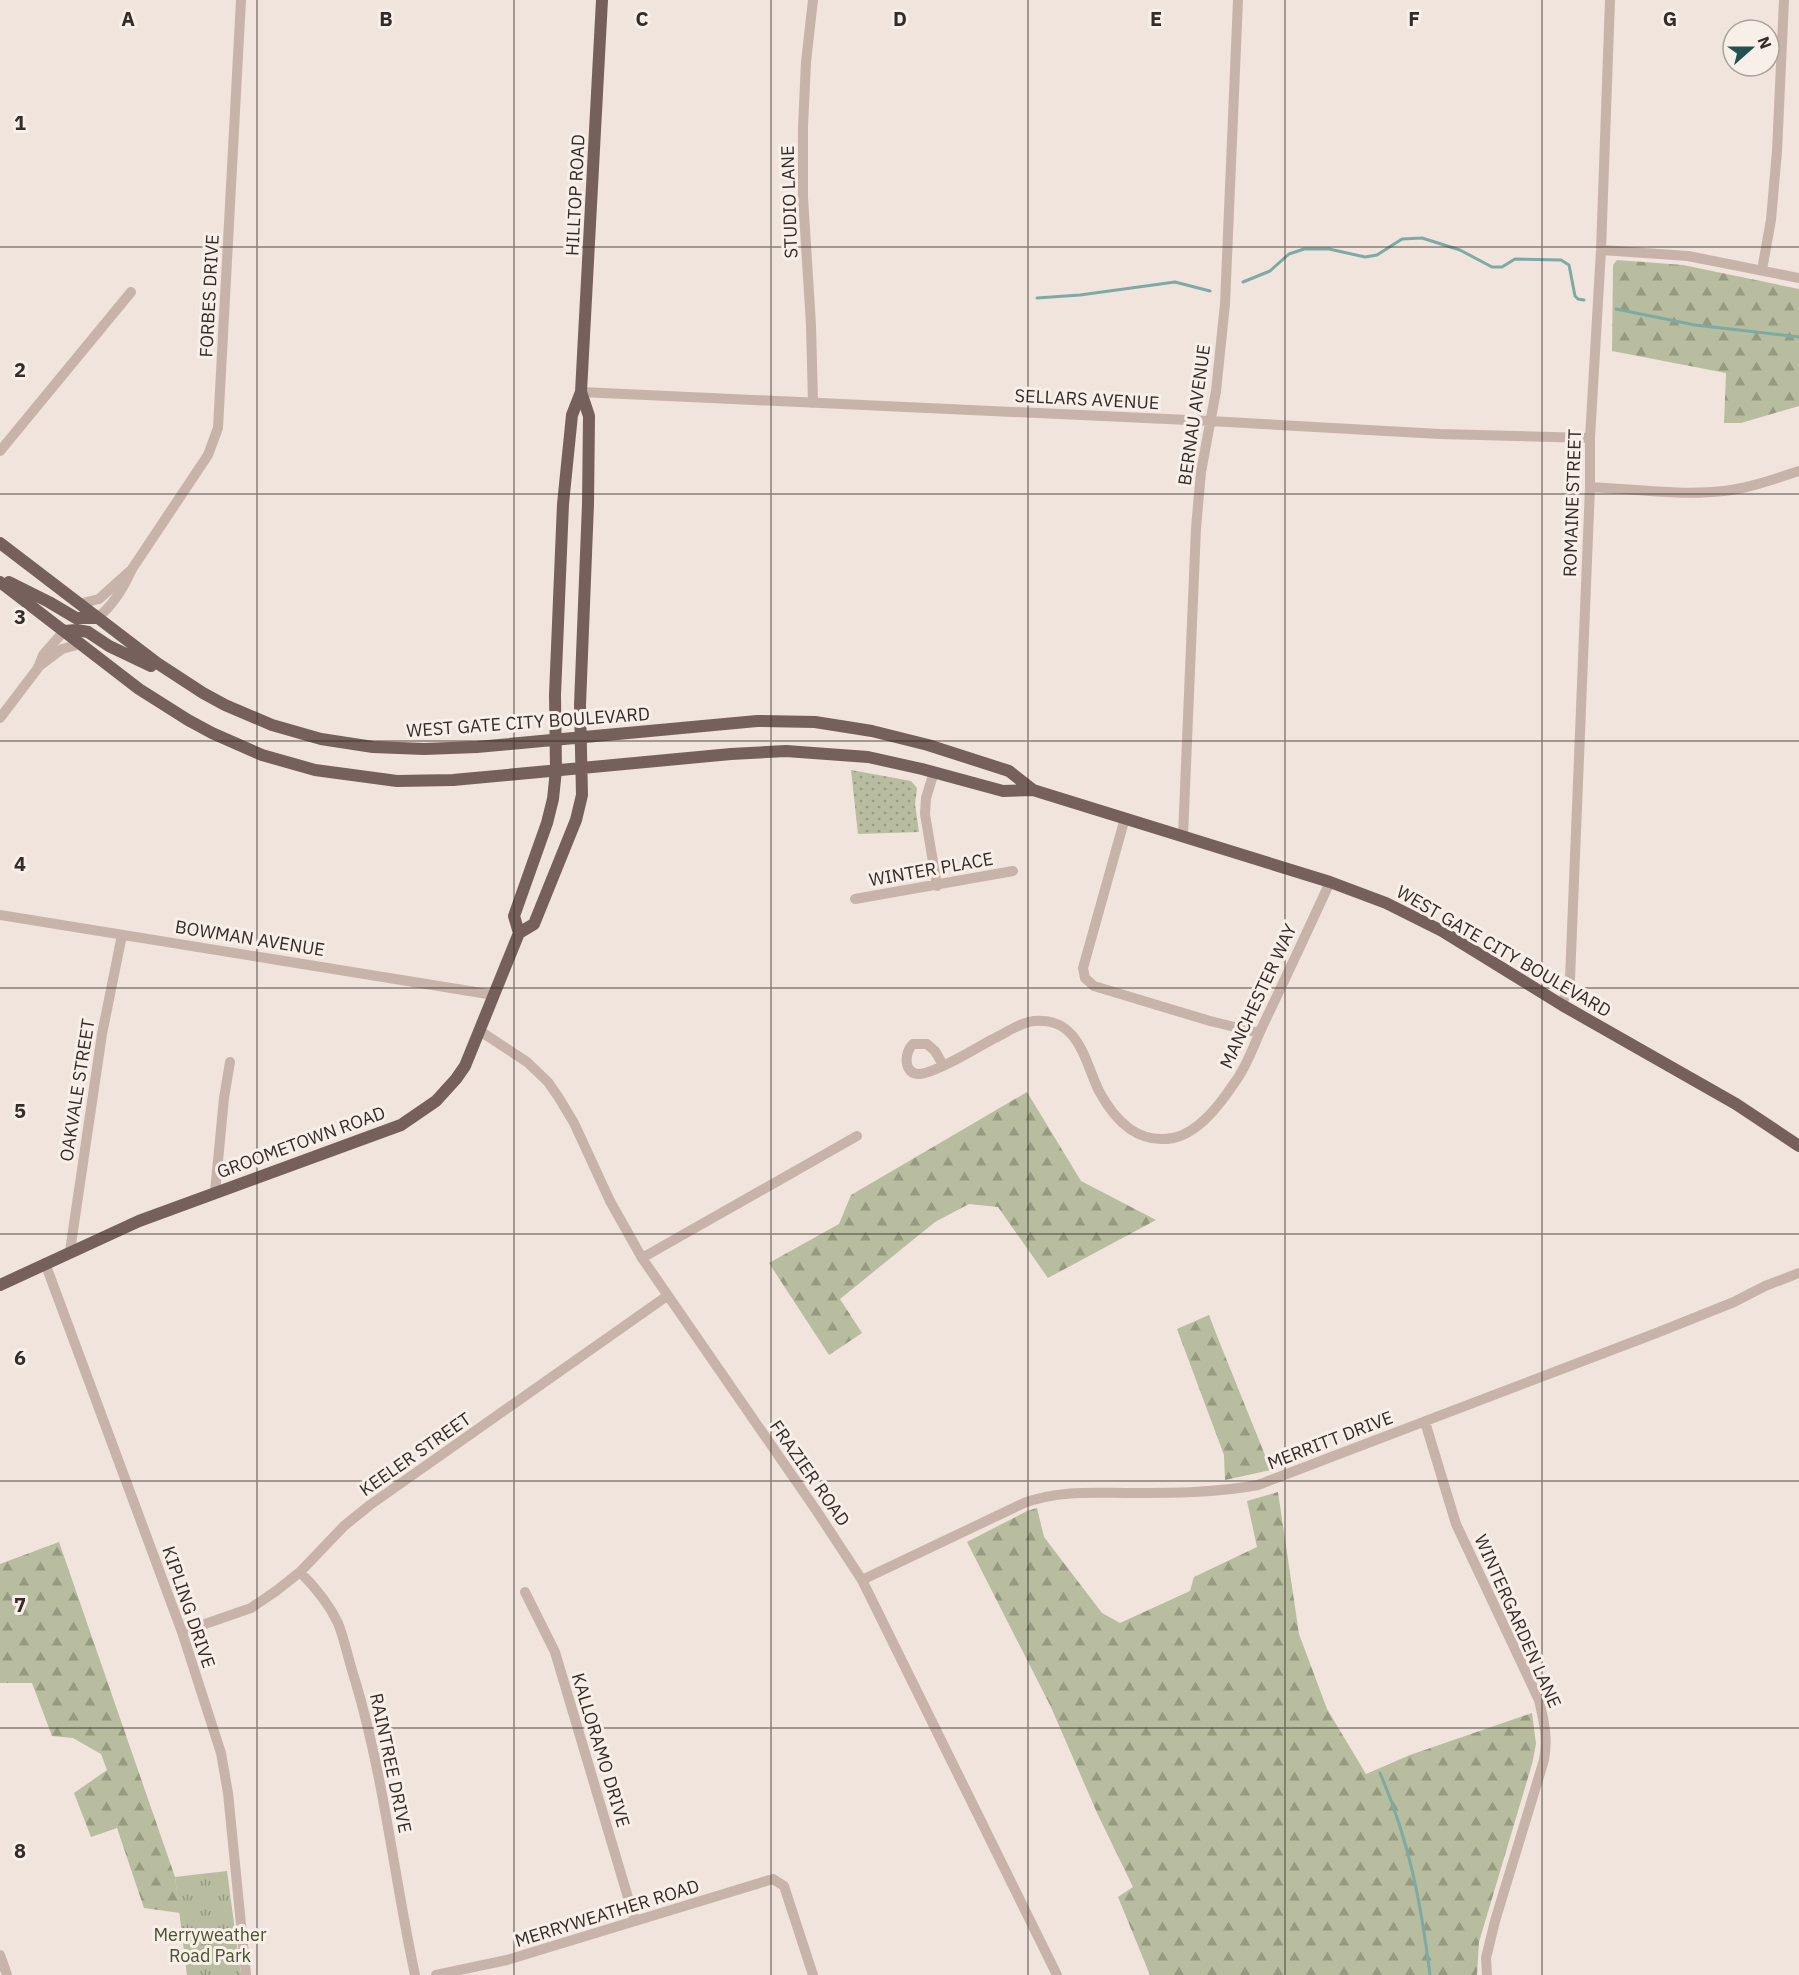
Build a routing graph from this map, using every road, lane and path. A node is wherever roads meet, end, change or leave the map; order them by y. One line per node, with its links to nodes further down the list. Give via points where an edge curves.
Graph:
1 (241, 0): 19 (street, FORBES DRIVE, via 218,428 208,455)
2 (602, 0): 11 (main road, HILLTOP ROAD)
3 (813, 0): 12 (street, STUDIO LANE, via 806,62 803,197)
4 (1238, 0): 13 (street, BERNAU AVENUE, via 1225,304)
5 (1610, 0): 7 (street, ROMAINE STREET)
6 (1784, 0): 8 (street, via 1776,162)
7 (1601, 250): 8 (street, via 1688,256); 14 (street, ROMAINE STREET)
8 (1762, 270): 9 (street)
9 (1799, 278)
10 (131, 292): 15 (street)
11 (581, 392): 12 (street, SELLARS AVENUE); 29 (main road, HILLTOP ROAD, via 588,416 588,504); 30 (main road, HILLTOP ROAD, via 572,415 563,504)
12 (813, 403): 13 (street, SELLARS AVENUE)
13 (1210, 421): 14 (street, SELLARS AVENUE); 36 (street, BERNAU AVENUE, via 1196,528)
14 (1590, 438): 17 (street, ROMAINE STREET)
15 (0, 451)
16 (1799, 471): 17 (street, via 1723,491)
17 (1590, 487): 45 (street, ROMAINE STREET, via 1570,979)
18 (0, 543): 22 (main road, WEST GATE CITY BOULEVARD)
19 (132, 569): 22 (street, FORBES DRIVE, via 99,599); 23 (street, FORBES DRIVE, via 108,610)
20 (0, 577): 23 (main road, via 76,618)
21 (0, 582): 24 (main road, WEST GATE CITY BOULEVARD)
22 (80, 604): 23 (main road, WEST GATE CITY BOULEVARD)
23 (97, 618): 27 (main road, WEST GATE CITY BOULEVARD)
24 (64, 631): 25 (main road, WEST GATE CITY BOULEVARD); 26 (street, via 43,655); 27 (main road, via 88,632 120,652)
25 (80, 644): 26 (street, via 62,649); 32 (main road, WEST GATE CITY BOULEVARD, via 188,720 236,744 289,763 397,781)
26 (38, 668): 28 (street)
27 (180, 679): 30 (main road, WEST GATE CITY BOULEVARD, via 225,705 272,725 348,744 398,750)
28 (0, 718)
29 (581, 737): 30 (main road, WEST GATE CITY BOULEVARD); 31 (main road, HILLTOP ROAD); 34 (main road, WEST GATE CITY BOULEVARD, via 757,720 843,725 1009,771)
30 (556, 739): 32 (main road, GROOMETOWN ROAD)
31 (582, 768): 32 (main road, WEST GATE CITY BOULEVARD); 33 (main road, WEST GATE CITY BOULEVARD, via 786,751 868,757); 42 (main road, GROOMETOWN ROAD, via 582,795 576,820 534,924)
32 (556, 770): 42 (main road, GROOMETOWN ROAD, via 551,812 514,916)
33 (934, 772): 34 (main road, WEST GATE CITY BOULEVARD, via 1003,791); 39 (street, via 925,814)
34 (1033, 790): 35 (main road, WEST GATE CITY BOULEVARD)
35 (1125, 818): 36 (main road, WEST GATE CITY BOULEVARD); 47 (street, via 1083,968 1085,978 1094,986)
36 (1183, 836): 38 (main road, WEST GATE CITY BOULEVARD)
37 (1013, 871): 39 (street, WINTER PLACE)
38 (1330, 882): 45 (main road, WEST GATE CITY BOULEVARD, via 1386,903 1442,931); 47 (street, MANCHESTER WAY)
39 (937, 886): 40 (street, WINTER PLACE)
40 (855, 899)
41 (0, 915): 43 (street, BOWMAN AVENUE)
42 (519, 933): 44 (main road, GROOMETOWN ROAD)
43 (122, 935): 44 (street, BOWMAN AVENUE); 53 (street, OAKVALE STREET, via 102,1034)
44 (494, 995): 46 (main road, GROOMETOWN ROAD)
45 (1562, 1005): 51 (main road, WEST GATE CITY BOULEVARD, via 1736,1104)
46 (480, 1031): 52 (main road, GROOMETOWN ROAD, via 456,1079 413,1118 388,1131); 54 (street, FRAZIER ROAD, via 527,1062 558,1096)
47 (1259, 1033): 49 (street, MANCHESTER WAY, via 1236,1081 1209,1117 1176,1138 1162,1140 1141,1136 1121,1122 1098,1090 1078,1042 1067,1029 1052,1022 1033,1021 1018,1026)
48 (230, 1062): 52 (street)
49 (943, 1065)
50 (857, 1136): 54 (street)
51 (1799, 1146)
52 (215, 1192): 53 (main road, GROOMETOWN ROAD)
53 (70, 1251): 55 (main road, GROOMETOWN ROAD)
54 (642, 1258): 58 (street, FRAZIER ROAD)
55 (45, 1263): 57 (main road, GROOMETOWN ROAD); 63 (street, KIPLING DRIVE)
56 (1799, 1273): 59 (street, MERRITT DRIVE)
57 (0, 1285)
58 (667, 1296): 60 (street, KEELER STREET, via 370,1505); 61 (street, FRAZIER ROAD)
59 (1425, 1422): 61 (street, MERRITT DRIVE, via 1250,1487 1212,1492 1072,1493 1035,1499); 72 (street, WINTERGARDEN LANE, via 1456,1524 1539,1700 1545,1723 1544,1760 1495,1921 1486,1958)
60 (300, 1572): 63 (street, KEELER STREET, via 251,1608); 68 (street, RAINTREE DRIVE, via 338,1624 367,1720)
61 (862, 1580): 71 (street, FRAZIER ROAD)
62 (525, 1592): 64 (street, KALLORAMO DRIVE, via 555,1652)
63 (182, 1632): 67 (street, KIPLING DRIVE, via 221,1753)
64 (635, 1921): 69 (street, MERRYWEATHER ROAD, via 507,1960); 70 (street, MERRYWEATHER ROAD, via 773,1880 784,1886)
65 (0, 1955): 66 (street)
66 (7, 1975)
67 (246, 1975)
68 (415, 1975)
69 (436, 1975)
70 (813, 1975)
71 (1057, 1975)
72 (1487, 1975)

